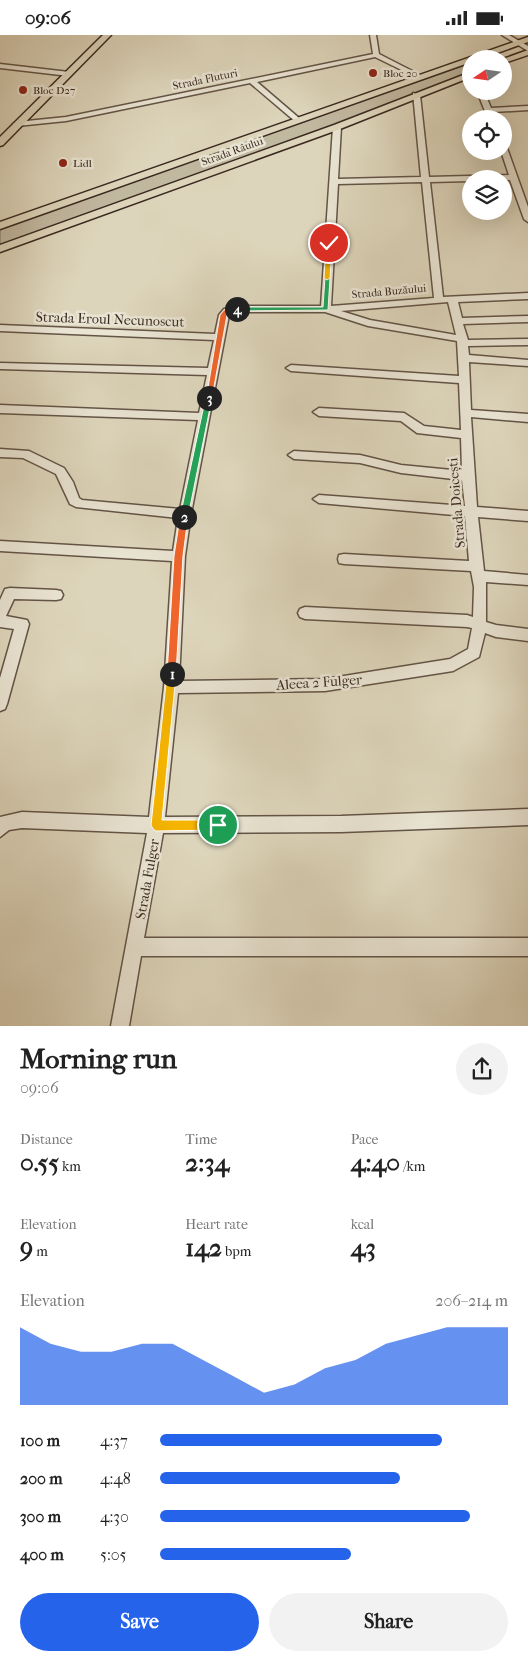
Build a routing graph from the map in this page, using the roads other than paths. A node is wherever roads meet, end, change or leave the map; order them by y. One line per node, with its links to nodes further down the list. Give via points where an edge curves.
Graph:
1 (107, 35): 12 (main road)
2 (373, 35): 8 (street)
3 (505, 35): 5 (street)
4 (528, 39): 5 (main road, Strada Râului)
5 (517, 43): 6 (main road, Strada Râului); 7 (street)
6 (497, 50)
7 (528, 50): 9 (main road)
8 (376, 55): 13 (street); 15 (street, Strada Fluturi)
9 (512, 57)
10 (462, 62): 13 (main road, Strada Râului)
11 (0, 66): 12 (street)
12 (69, 74): 21 (main road)
13 (420, 77): 20 (main road, Strada Râului)
14 (462, 77): 16 (main road, Strada Râului)
15 (251, 80): 20 (street); 21 (street, Strada Fluturi, via 66,119)
16 (416, 95): 22 (main road, Strada Râului); 26 (street)
17 (484, 100): 19 (street)
18 (528, 109): 19 (street)
19 (488, 110)
20 (296, 120): 29 (main road, Strada Râului)
21 (17, 124): 23 (main road)
22 (337, 127): 27 (street); 30 (main road, Strada Râului)
23 (0, 143)
24 (508, 160): 25 (street)
25 (514, 177): 26 (street); 28 (street)
26 (426, 179): 27 (street); 33 (street)
27 (332, 182): 34 (street)
28 (528, 219)
29 (0, 226)
30 (0, 249)
31 (528, 296): 32 (street, Strada Buzăului)
32 (452, 299): 33 (street, Strada Buzăului); 37 (street, Strada Doicești)
33 (439, 300): 34 (street, Strada Buzăului)
34 (326, 309): 35 (street, Strada Buzăului, via 238,309); 40 (street, via 368,323)
35 (224, 315): 39 (street, Strada Fulger)
36 (528, 319): 37 (street)
37 (458, 321): 40 (street, Strada Doicești)
38 (0, 328): 39 (street, Strada Eroul Necunoscut)
39 (218, 337): 46 (street, Strada Fulger)
40 (463, 341): 41 (street); 42 (street, Strada Doicești)
41 (528, 342)
42 (464, 358): 43 (street); 47 (street, Strada Doicești)
43 (528, 363)
44 (0, 366): 46 (street)
45 (291, 367): 47 (street)
46 (214, 372): 51 (street, Strada Fulger)
47 (465, 380): 50 (street, Strada Doicești)
48 (0, 409): 51 (street)
49 (319, 412): 53 (street, via 404,417 421,430)
50 (466, 413): 52 (street); 53 (street, Strada Doicești)
51 (205, 417): 59 (street, Strada Fulger)
52 (528, 418)
53 (466, 435): 56 (street, Strada Doicești)
54 (0, 453): 59 (street, via 25,454 60,471 74,501 80,504)
55 (294, 455): 56 (street, via 360,459 401,469)
56 (468, 476): 58 (street, Strada Doicești)
57 (319, 499): 58 (street)
58 (471, 511): 60 (street); 64 (street, Strada Doicești)
59 (185, 514): 62 (street, Strada Fulger)
60 (528, 516)
61 (0, 546): 62 (street)
62 (178, 556): 73 (street, Strada Fulger)
63 (344, 559): 64 (street)
64 (478, 571): 65 (street); 70 (street, Strada Doicești)
65 (528, 580)
66 (56, 595): 68 (street, via 10,593)
67 (305, 613): 70 (street, via 467,621)
68 (0, 615)
69 (0, 621): 74 (street, via 22,624)
70 (480, 626): 71 (street); 72 (street, Strada Doicești, via 474,653)
71 (528, 635)
72 (464, 659): 73 (street, Aleea 2 Fulger, via 454,665 325,685)
73 (171, 687): 76 (street, Strada Fulger)
74 (0, 704)
75 (528, 817): 76 (street, via 341,825)
76 (156, 825): 77 (street, via 22,820 6,823); 78 (street, Strada Fulger)
77 (0, 829)
78 (135, 947): 79 (street); 80 (street, Strada Fulger)
79 (528, 947)
80 (120, 1026)

